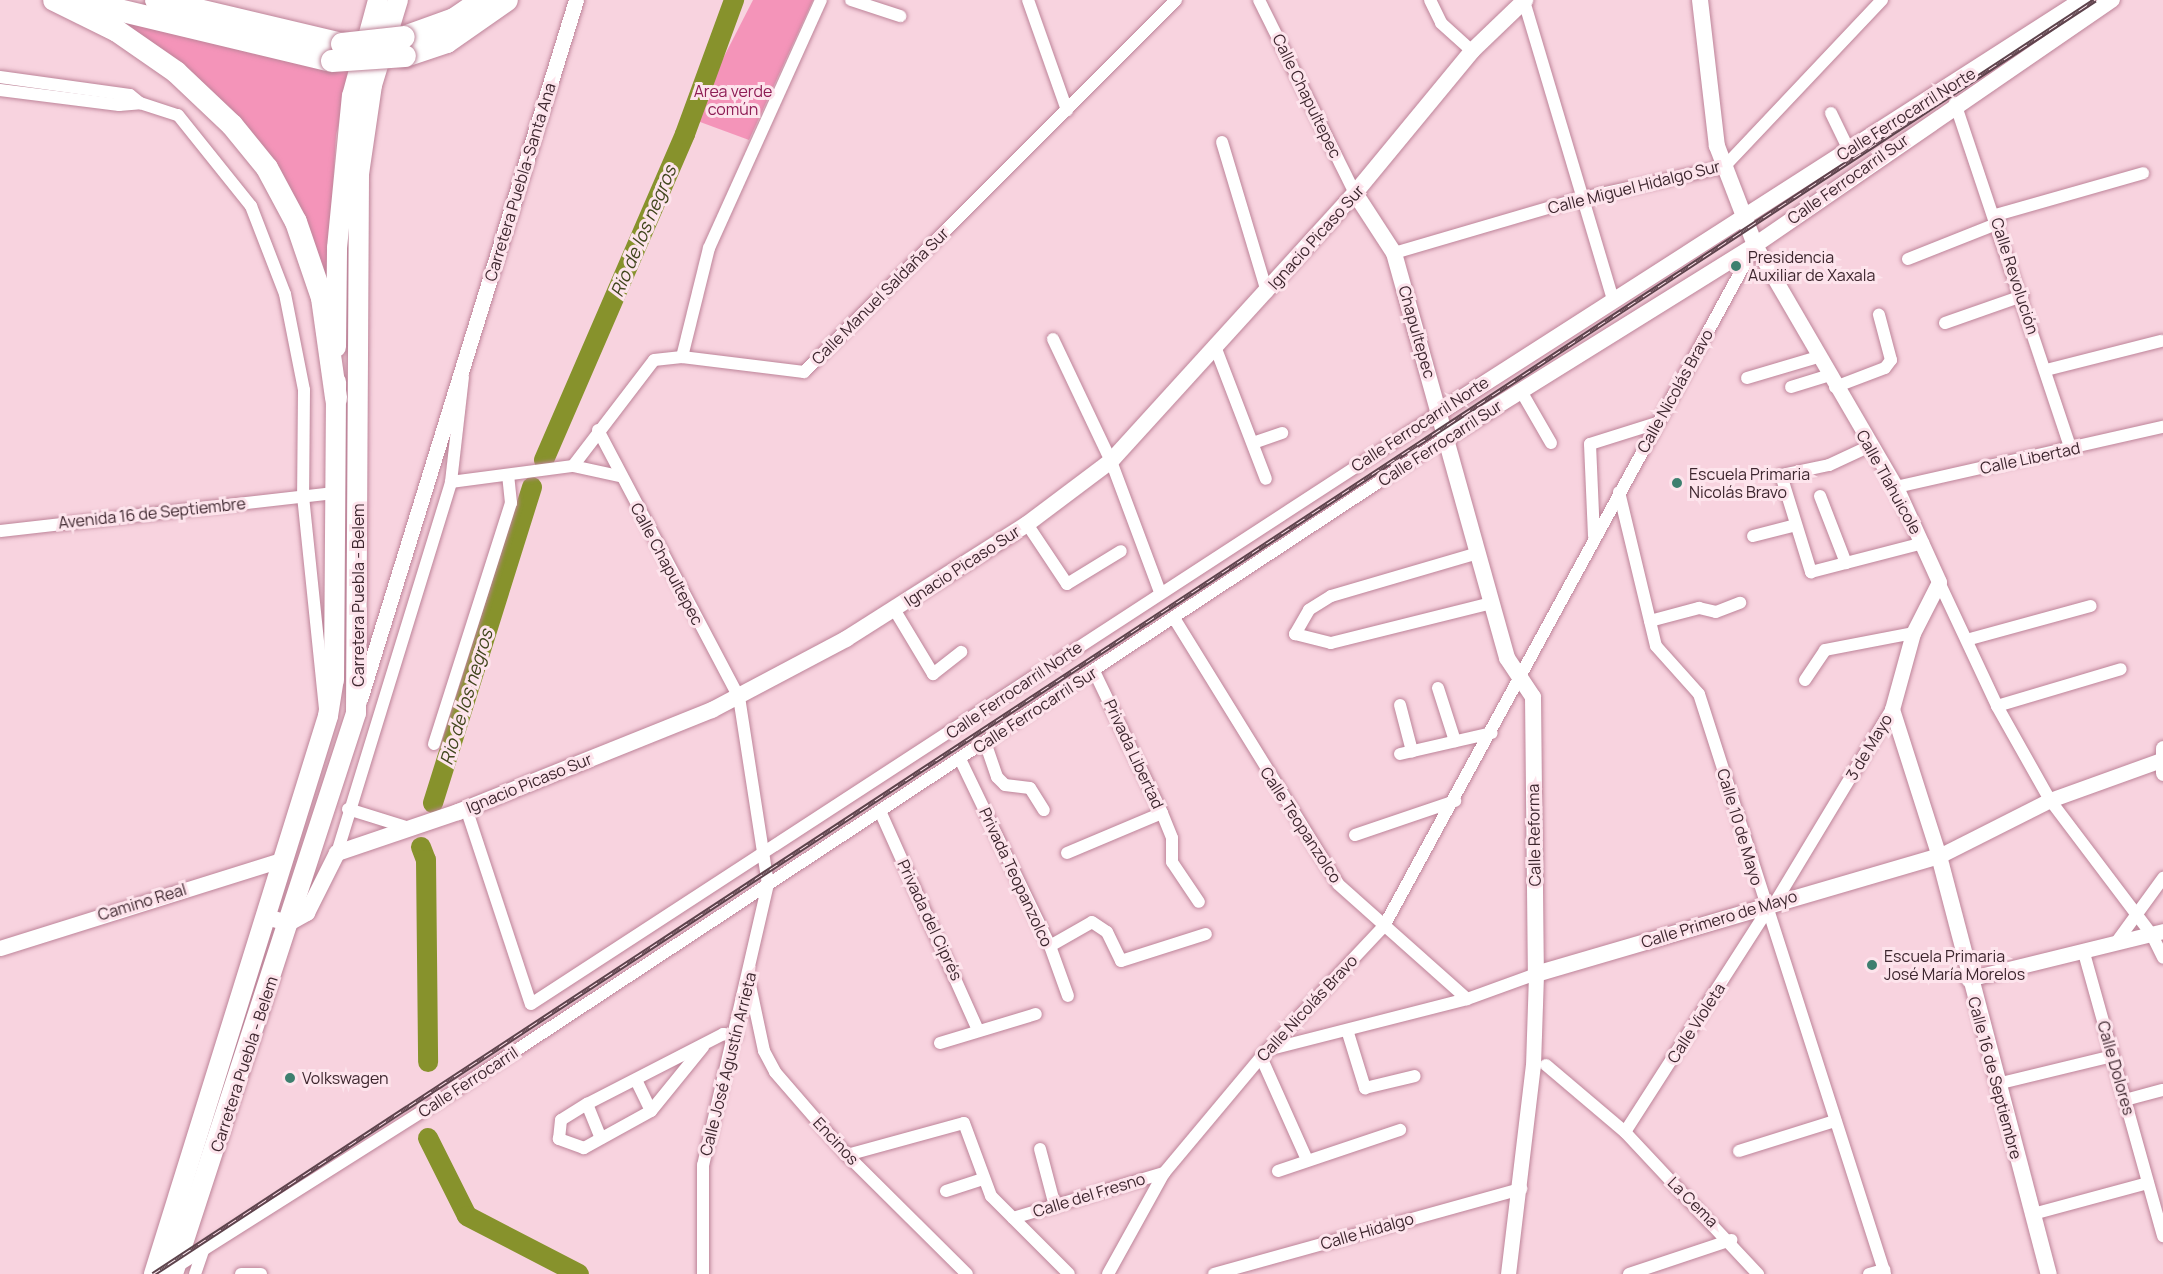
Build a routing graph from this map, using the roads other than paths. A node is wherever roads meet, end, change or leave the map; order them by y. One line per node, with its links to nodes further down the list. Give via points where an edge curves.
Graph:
1 (54, 0): 57 (highway, via 117,31 176,72 232,124 267,168 296,222 322,298)
2 (77, 0): 23 (highway)
3 (156, 0): 23 (highway)
4 (378, 0): 57 (main road, Carretera Puebla - Belem, via 352,96 346,142 338,248)
5 (398, 0): 108 (main road, Carretera Puebla - Belem, via 372,85 359,174)
6 (482, 0): 21 (highway)
7 (507, 0): 21 (highway, via 447,42)
8 (576, 0): 51 (street, Carretera Puebla-Santa Ana)
9 (821, 0): 49 (street, via 709,248)
10 (851, 0): 20 (street)
11 (1028, 0): 28 (street)
12 (1176, 0): 28 (street, Calle Manuel Saldaña Sur)
13 (1259, 0): 34 (street, Calle Chapultepec)
14 (1430, 0): 22 (street, via 1441,23)
15 (1525, 0): 22 (main road, Ignacio Picaso Sur); 35 (street)
16 (1700, 0): 32 (main road, Calle Tlahuicole)
17 (1882, 0): 32 (street, Calle Miguel Hidalgo Sur)
18 (2082, 0): 31 (main road, Calle Ferrocarril Norte)
19 (2112, 0): 27 (main road, Calle Ferrocarril Sur)
20 (900, 16)
21 (405, 46): 23 (highway, bridge)
22 (1472, 51): 34 (main road, Ignacio Picaso Sur)
23 (337, 53)
24 (0, 77): 26 (street, via 130,95)
25 (0, 90): 26 (street, via 119,105)
26 (140, 103): 77 (street, via 178,115 251,206 285,294 304,390)
27 (1955, 103): 37 (street, Calle Revolución); 38 (main road, Calle Ferrocarril Sur)
28 (1067, 110): 49 (street, Calle Manuel Saldaña Sur, via 804,372)
29 (1832, 113): 31 (street)
30 (1222, 142): 41 (street)
31 (1849, 150): 36 (main road, Calle Ferrocarril Norte)
32 (1724, 167): 35 (street, Calle Miguel Hidalgo Sur); 36 (main road, Calle Tlahuicole)
33 (2143, 172): 37 (street)
34 (1355, 193): 39 (main road, Calle Chapultepec); 41 (main road, Ignacio Picaso Sur)
35 (1582, 198): 39 (street, Calle Miguel Hidalgo Sur); 43 (street)
36 (1740, 216): 38 (main road, Calle Tlahuicole); 43 (main road, Calle Ferrocarril Norte)
37 (1997, 219): 40 (street); 42 (street, Calle Revolución)
38 (1755, 245): 50 (street, Calle Tlahuicole); 56 (main road, Calle Ferrocarril Sur); 59 (street, Calle Nicolás Bravo)
39 (1394, 253): 58 (main road, Chapultepec)
40 (1908, 259)
41 (1267, 292): 48 (main road, Ignacio Picaso Sur)
42 (2022, 296): 45 (street); 52 (street, Calle Revolución)
43 (1613, 300): 58 (main road, Calle Ferrocarril Norte)
44 (1879, 315): 54 (street, via 1891,360 1885,368)
45 (1945, 323)
46 (1053, 339): 68 (street)
47 (2161, 341): 52 (street)
48 (1215, 349): 64 (street); 68 (main road, Ignacio Picaso Sur)
49 (682, 357): 61 (street, Calle Manuel Saldaña Sur, via 654,360)
50 (1818, 357): 53 (street); 54 (street, Calle Tlahuicole)
51 (463, 364): 73 (street, via 462,413); 108 (street, Carretera Puebla-Santa Ana)
52 (2046, 370): 67 (street, Calle Revolución)
53 (1747, 378)
54 (1832, 382): 55 (street); 66 (street, Calle Tlahuicole)
55 (1791, 387)
56 (1521, 391): 63 (main road, Calle Ferrocarril Sur); 65 (street)
57 (336, 398): 76 (main road, Carretera Puebla - Belem)
58 (1440, 412): 63 (main road, Calle Reforma); 89 (street, Calle Ferrocarril Norte)
59 (1657, 423): 75 (street, Calle Nicolás Bravo); 82 (street, via 1590,444)
60 (2163, 427): 67 (street, Calle Libertad)
61 (598, 430): 69 (street, Calle Manuel Saldaña Sur); 71 (street, Calle Chapultepec)
62 (1282, 433): 64 (street)
63 (1447, 437): 86 (main road, Calle Reforma); 94 (street, Calle Ferrocarril Sur)
64 (1253, 443): 72 (street)
65 (1551, 443)
66 (1870, 446): 74 (street, Calle Tlahuicole); 80 (street, via 1828,465 1781,475)
67 (2071, 450): 74 (street, Calle Libertad)
68 (1111, 462): 79 (main road, Ignacio Picaso Sur); 89 (street)
69 (573, 466): 70 (street); 71 (street)
70 (508, 476): 73 (street); 113 (street, via 511,503)
71 (620, 476): 104 (street, Calle Chapultepec)
72 (1266, 479)
73 (451, 482): 121 (street)
74 (1896, 487): 84 (street, Calle Tlahuicole)
75 (1619, 492): 82 (street, Calle Nicolás Bravo); 95 (street, Calle 10 de Mayo)
76 (335, 493): 77 (street, Avenida 16 de Septiembre); 109 (main road, Carretera Puebla - Belem, via 334,680)
77 (303, 496): 81 (street, Avenida 16 de Septiembre); 109 (street, via 322,704)
78 (1820, 496): 87 (street)
79 (1027, 524): 85 (street, via 1067,584); 93 (main road, Ignacio Picaso Sur)
80 (1796, 525): 83 (street); 87 (street, via 1811,572)
81 (0, 531)
82 (1594, 536): 101 (street, Calle Nicolás Bravo)
83 (1753, 536)
84 (1923, 543): 87 (street); 88 (street, Calle Tlahuicole)
85 (1122, 551)
86 (1478, 553): 90 (main road, Calle Reforma); 90 (street, via 1331,596 1310,610 1295,634 1331,643 1387,633)
87 (1846, 563)
88 (1939, 582): 96 (street, 3 de Mayo); 97 (street, Calle Tlahuicole)
89 (1160, 592): 129 (street, Calle Ferrocarril Norte)
90 (1491, 603): 101 (main road, Calle Reforma, via 1507,658)
91 (1740, 603): 95 (street, via 1716,612 1699,608)
92 (2091, 606): 97 (street)
93 (894, 609): 98 (street, via 933,674); 104 (main road, Ignacio Picaso Sur)
94 (1174, 618): 100 (street, Calle Ferrocarril Sur); 139 (street, Calle Teopanzolco, via 1321,861 1338,884)
95 (1650, 621): 135 (street, Calle 10 de Mayo, via 1656,646 1699,694)
96 (1913, 633): 102 (street, via 1825,650); 107 (street, 3 de Mayo)
97 (1970, 639): 106 (street, Calle Tlahuicole)
98 (961, 652)
99 (2121, 669): 106 (street)
100 (1094, 671): 112 (street, Calle Ferrocarril Sur); 124 (street, Privada Libertad)
101 (1520, 678): 110 (street, Calle Nicolás Bravo); 147 (main road, Calle Reforma, via 1533,697)
102 (1805, 680)
103 (1438, 688): 111 (street)
104 (739, 698): 120 (main road, Ignacio Picaso Sur); 129 (street, Calle Chapultepec)
105 (1400, 705): 114 (street)
106 (1997, 706): 118 (street, Calle Tlahuicole)
107 (1892, 709): 130 (street, Calle 16 de Septiembre); 135 (street, 3 de Mayo)
108 (356, 713): 138 (main road, Carretera Puebla - Belem)
109 (328, 716): 131 (main road, Carretera Puebla - Belem)
110 (1492, 732): 111 (street); 119 (street, Calle Nicolás Bravo)
111 (1455, 741): 114 (street)
112 (986, 742): 116 (street, Calle Ferrocarril Sur); 122 (street, via 997,777 1005,785 1034,791)
113 (434, 744)
114 (1412, 751): 115 (street)
115 (1400, 754)
116 (960, 759): 123 (street, Calle Ferrocarril Sur); 143 (street, Privada Teopanzolco)
117 (2163, 760): 118 (street, Calle Primero de Mayo)
118 (2050, 800): 130 (street, Calle Primero de Mayo); 136 (street, Calle Tlahuicole)
119 (1455, 801): 126 (street); 139 (street, Calle Nicolás Bravo)
120 (466, 808): 125 (main road, Ignacio Picaso Sur); 129 (street, via 531,1004)
121 (348, 809): 125 (street); 127 (street)
122 (1044, 810)
123 (880, 811): 133 (street, Calle Ferrocarril Sur); 153 (street, Privada del Ciprés)
124 (1162, 813): 128 (street); 134 (street, Privada Libertad, via 1172,838 1172,862)
125 (409, 828): 127 (main road, Ignacio Picaso Sur)
126 (1355, 835)
127 (337, 853): 138 (main road, via 315,904)
128 (1067, 853)
129 (764, 856): 133 (street, Calle José Agustín Arrieta)
130 (1939, 856): 135 (main road, Calle Primero de Mayo); 148 (main road, Calle 16 de Septiembre)
131 (284, 859): 137 (main road, Carretera Puebla - Belem); 144 (street, Camino Real)
132 (2163, 878): 136 (street)
133 (768, 884): 149 (street, Calle José Agustín Arrieta); 187 (street, Calle Ferrocarril)
134 (1199, 902)
135 (1769, 906): 147 (main road, Calle Primero de Mayo); 168 (street, Calle 10 de Mayo); 170 (street, Calle Violeta)
136 (2137, 916): 140 (street, Calle Tlahuicole); 142 (street)
137 (266, 917): 138 (main road); 190 (main road, Carretera Puebla - Belem)
138 (289, 923): 188 (main road, Carretera Puebla - Belem)
139 (1384, 926): 151 (street, Calle Teopanzolco); 157 (street, Calle Nicolás Bravo)
140 (2158, 933): 142 (street); 146 (street, Calle Tlahuicole)
141 (1206, 934): 143 (street, via 1121,961 1107,932 1092,922)
142 (2118, 940): 145 (street)
143 (1050, 946): 150 (street, Privada Teopanzolco)
144 (0, 948)
145 (2084, 952): 148 (street); 158 (street, Calle Dolores)
146 (2163, 958)
147 (1536, 974): 151 (street, Calle Primero de Mayo); 180 (street, Calle Reforma)
148 (1968, 979): 163 (main road, Calle 16 de Septiembre)
149 (749, 981): 155 (street, Calle José Agustín Arrieta); 174 (street, Encinos, via 764,1051 775,1072)
150 (1068, 996)
151 (1467, 999): 154 (street, Calle Primero de Mayo)
152 (1036, 1014): 153 (street)
153 (978, 1030): 156 (street)
154 (1348, 1033): 157 (street, Calle Primero de Mayo); 161 (street, via 1365,1088)
155 (736, 1036): 159 (street, via 723,1034); 194 (street, Calle José Agustín Arrieta, via 703,1165)
156 (940, 1043)
157 (1264, 1054): 175 (street); 177 (street, Calle Nicolás Bravo)
158 (2113, 1056): 163 (street); 165 (street, Calle Dolores)
159 (681, 1064): 162 (street); 167 (street)
160 (1546, 1065): 170 (street, La Cema)
161 (1415, 1076)
162 (637, 1082): 166 (street); 167 (street)
163 (1997, 1084): 183 (main road, Calle 16 de Septiembre)
164 (2163, 1090): 165 (street)
165 (2125, 1100): 179 (street, Calle Dolores)
166 (587, 1104): 171 (street); 171 (street, via 561,1120 555,1130 559,1139 584,1148)
167 (651, 1111): 171 (street)
168 (1835, 1121): 173 (street); 189 (street, Calle 10 de Mayo)
169 (1400, 1130): 175 (street)
170 (1624, 1132): 186 (street, La Cema)
171 (601, 1138)
172 (1040, 1149): 182 (street)
173 (1739, 1151)
174 (847, 1155): 178 (street, via 961,1123 967,1126); 195 (street, Encinos)
175 (1307, 1160): 176 (street)
176 (1278, 1171)
177 (1164, 1173): 182 (street, Calle del Fresno); 197 (street, Calle Nicolás Bravo)
178 (982, 1179): 181 (street); 184 (street)
179 (2148, 1183): 183 (street); 185 (street, Calle Dolores)
180 (1521, 1189): 198 (street, Calle Hidalgo); 199 (street, Calle Reforma)
181 (946, 1191)
182 (1055, 1206): 184 (street, Calle del Fresno)
183 (2033, 1214): 203 (main road, Calle 16 de Septiembre)
184 (1013, 1218): 196 (street)
185 (2163, 1236)
186 (1731, 1240): 200 (street); 201 (street, La Cema)
187 (203, 1251): 188 (street, Calle Ferrocarril); 191 (street)
188 (171, 1272)
189 (1884, 1272): 202 (street)
190 (154, 1274)
191 (195, 1274)
192 (241, 1274): 193 (street)
193 (261, 1274)
194 (703, 1274)
195 (967, 1274)
196 (1070, 1274)
197 (1108, 1274)
198 (1214, 1274)
199 (1508, 1274)
200 (1629, 1274)
201 (1758, 1274)
202 (1869, 1274)
203 (2049, 1274)

